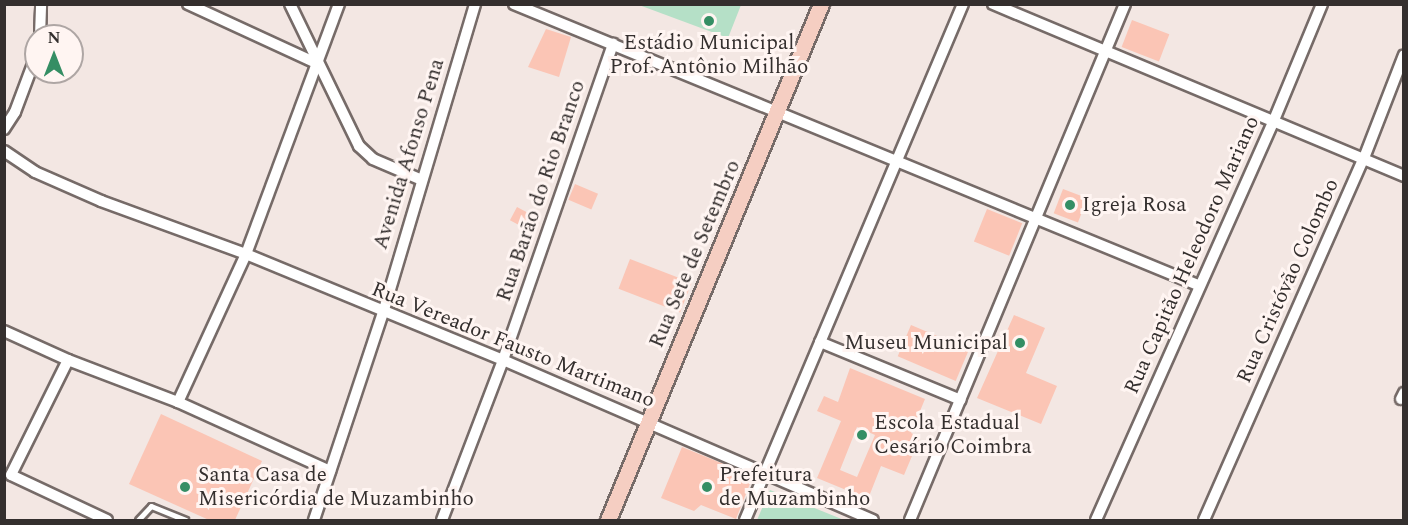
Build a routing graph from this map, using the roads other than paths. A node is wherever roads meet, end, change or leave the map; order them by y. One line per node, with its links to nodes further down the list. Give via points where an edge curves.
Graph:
1 (41, 4): 12 (street)
2 (188, 4): 16 (street)
3 (290, 4): 16 (street)
4 (339, 4): 16 (street)
5 (475, 4): 25 (street, Avenida Afonso Pena)
6 (514, 4): 13 (street)
7 (821, 4): 18 (main road, Rua Sete de Setembro)
8 (963, 4): 23 (street)
9 (993, 4): 14 (street)
10 (1125, 4): 14 (street)
11 (1322, 4): 19 (street, Rua Capitão Heleodoro Mariano)
12 (40, 24)
13 (613, 44): 18 (street); 33 (street, Rua Barão do Rio Branco)
14 (1105, 53): 19 (street); 26 (street)
15 (1404, 55): 22 (street, Rua Cristóvão Colombo)
16 (316, 63): 25 (street, via 359,146 373,159); 27 (street)
17 (26, 84): 20 (street)
18 (777, 113): 23 (street); 36 (main road, Rua Sete de Setembro)
19 (1274, 120): 22 (street); 28 (street, Rua Capitão Heleodoro Mariano)
20 (4, 129)
21 (4, 151): 27 (street, Rua Vereador Fausto Martimano, via 35,172 101,201)
22 (1364, 158): 24 (street); 49 (street, Rua Cristóvão Colombo)
23 (897, 164): 26 (street); 31 (street)
24 (1404, 176)
25 (422, 180): 29 (street, Avenida Afonso Pena)
26 (1036, 218): 28 (street); 34 (street)
27 (246, 254): 29 (street, Rua Vereador Fausto Martimano); 35 (street)
28 (1198, 285): 48 (street, Rua Capitão Heleodoro Mariano)
29 (383, 313): 33 (street, Rua Vereador Fausto Martimano); 37 (street, Avenida Afonso Pena)
30 (4, 331): 32 (street)
31 (820, 342): 34 (street); 38 (street)
32 (68, 360): 35 (street); 39 (street, via 11,475)
33 (502, 360): 36 (street, Rua Vereador Fausto Martimano); 43 (street, Rua Barão do Rio Branco)
34 (961, 400): 47 (street)
35 (178, 402): 37 (street)
36 (648, 422): 38 (street, Rua Vereador Fausto Martimano); 44 (main road, Rua Sete de Setembro)
37 (330, 471): 42 (street, Avenida Afonso Pena)
38 (765, 474): 45 (street); 46 (street, Rua Vereador Fausto Martimano)
39 (107, 520)
40 (138, 520): 41 (lane, via 151,506)
41 (185, 520)
42 (314, 520)
43 (442, 520)
44 (608, 520)
45 (745, 520)
46 (873, 520)
47 (910, 520)
48 (1096, 520)
49 (1204, 520)

